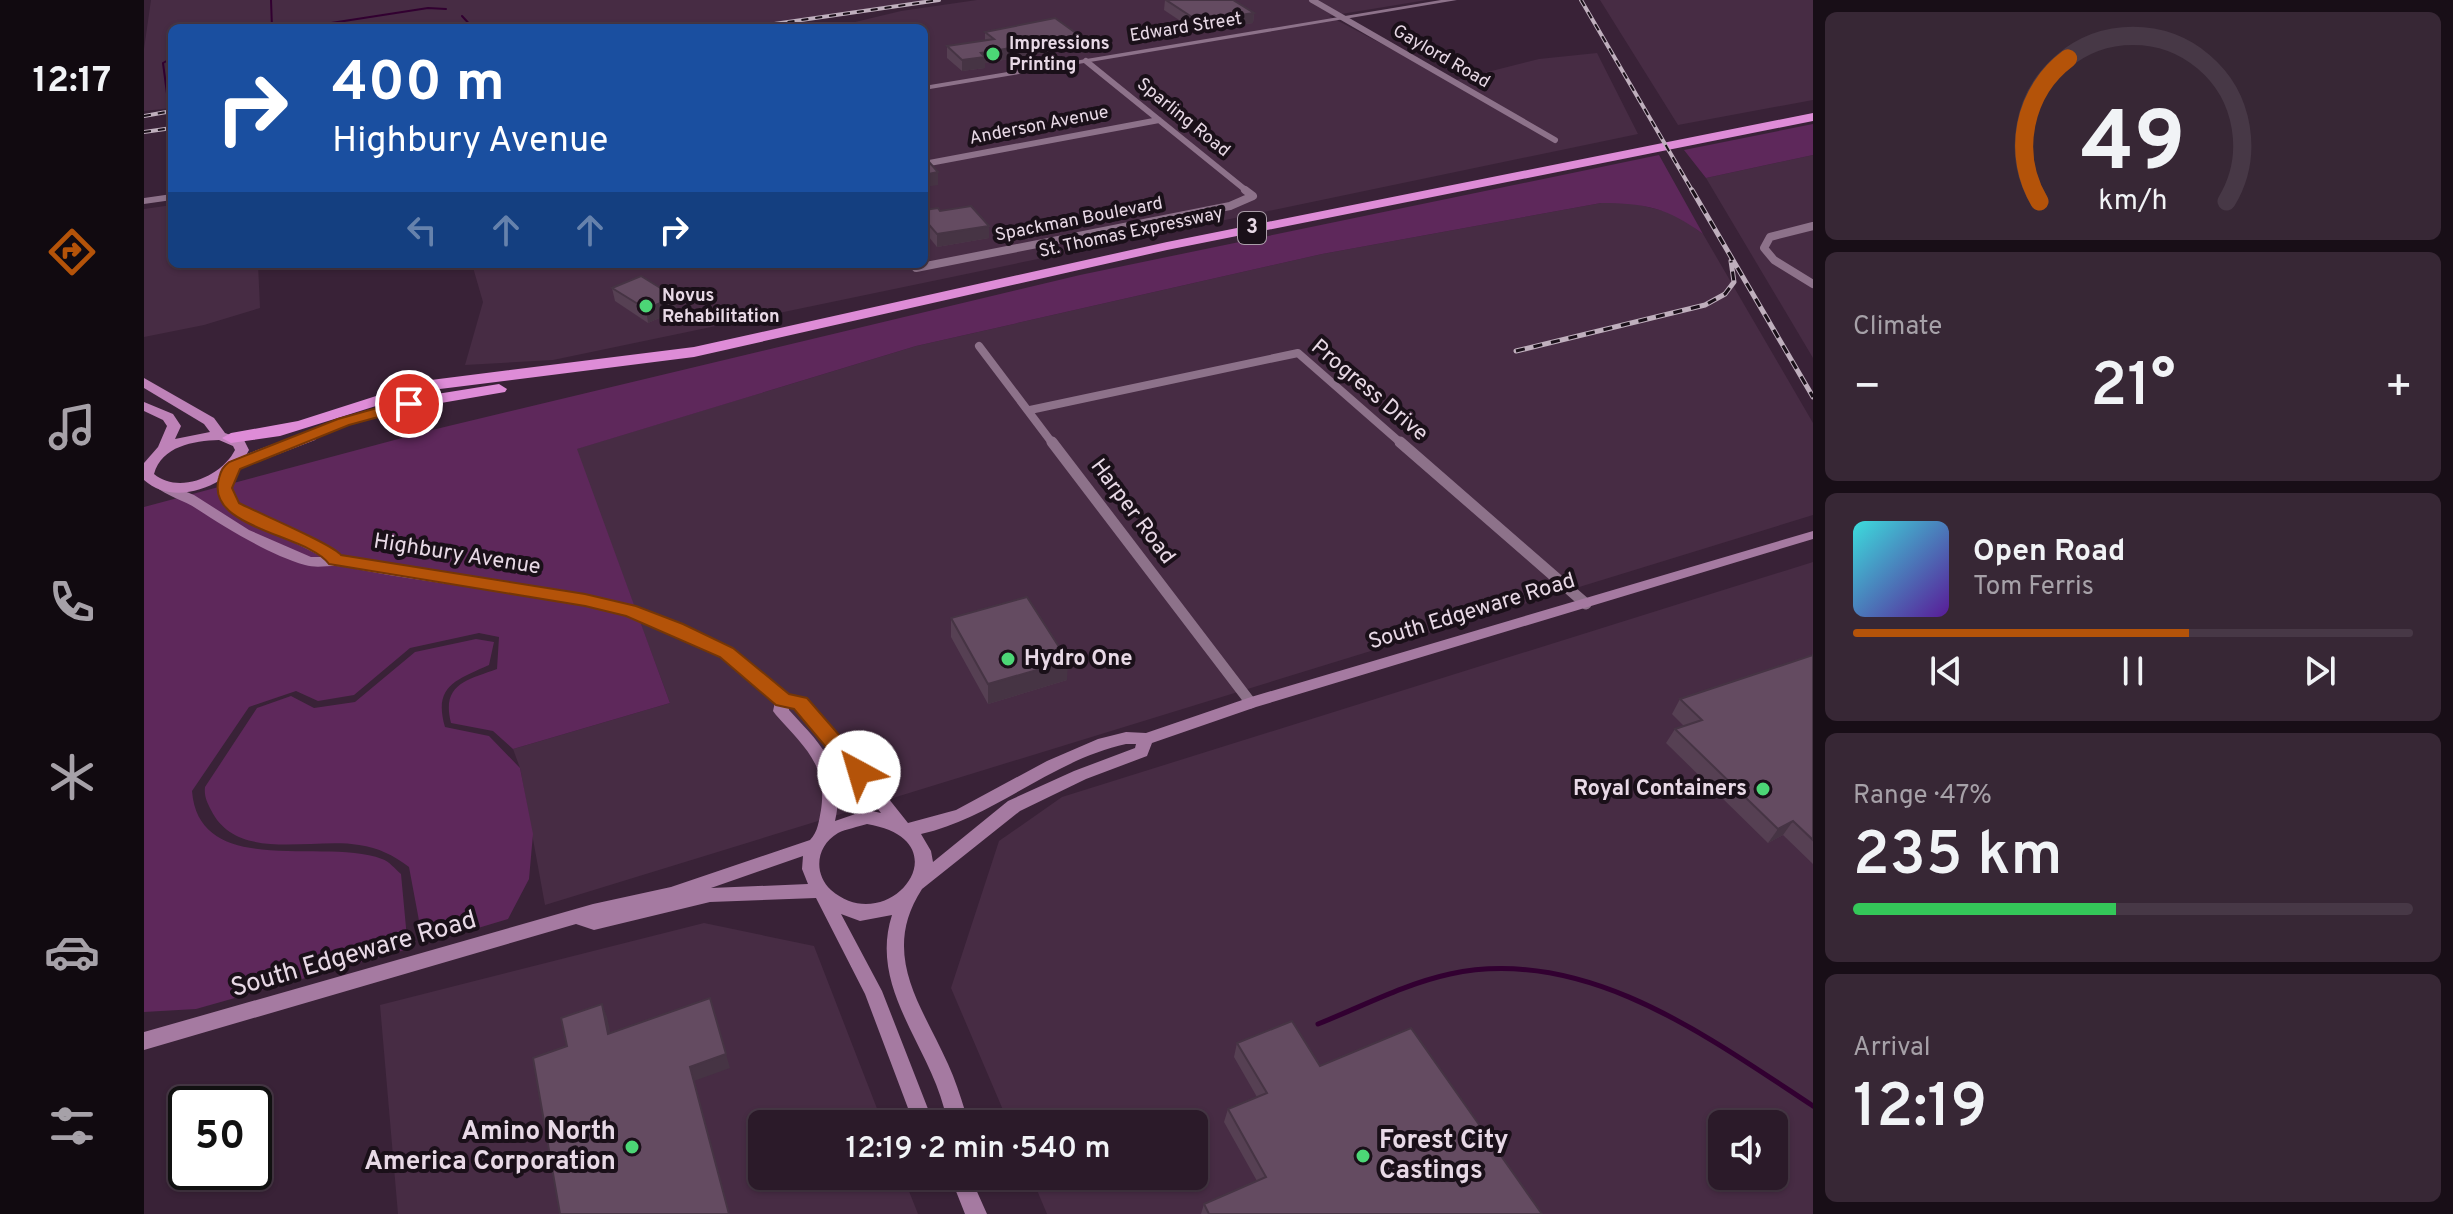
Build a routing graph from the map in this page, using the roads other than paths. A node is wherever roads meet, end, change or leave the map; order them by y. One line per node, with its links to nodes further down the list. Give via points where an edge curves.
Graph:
1 (1312, 0): 3 (street, Gaylord Road)
2 (1454, 0): 3 (street, Edward Street)
3 (1345, 18): 4 (street, Edward Street); 8 (street, Gaylord Road)
4 (1086, 61): 5 (street, Edward Street); 7 (street, Sparling Road)
5 (928, 87)
6 (1813, 117): 17 (highway, St. Thomas Expressway / 3, via 1138,252)
7 (1159, 120): 9 (street, Anderson Avenue); 12 (street, Sparling Road, via 1250,193)
8 (1555, 140)
9 (928, 163)
10 (168, 198): 11 (street)
11 (144, 201)
12 (1247, 201): 14 (street, Spackman Boulevard)
13 (1813, 226): 15 (street, via 1770,237 1764,248)
14 (928, 263)
15 (1813, 284)
16 (979, 346): 20 (street, Harper Road)
17 (694, 352): 21 (highway, St. Thomas Expressway / 3, via 449,381 390,394 291,430); 23 (highway, St. Thomas Expressway / 3, via 674,363 389,408)
18 (144, 382): 21 (main road)
19 (144, 406): 22 (main road, via 168,417 174,426)
20 (1030, 410): 27 (street, Progress Drive, via 1298,353); 29 (street, Harper Road)
21 (226, 437): 22 (main road, via 191,438); 23 (main road, via 242,450)
22 (164, 450): 24 (main road, via 147,475)
23 (232, 468): 24 (main road, via 189,486); 26 (main road, Highbury Avenue, via 224,488 232,506 329,551)
24 (160, 486): 26 (main road, Highbury Avenue, via 290,555 309,562)
25 (1813, 535): 27 (main road, South Edgeware Road)
26 (336, 560): 28 (main road, Highbury Avenue, via 630,611 727,652)
27 (1586, 604): 29 (main road, South Edgeware Road)
28 (783, 700): 31 (main road, Highbury Avenue, via 807,710); 32 (main road, Highbury Avenue, via 781,711 828,767 833,781)
29 (1251, 703): 30 (main road, South Edgeware Road)
30 (1146, 739): 31 (main road, South Edgeware Road, via 1130,735 1064,760 961,816); 33 (main road, South Edgeware Road, via 1141,752 1014,806)
31 (903, 826): 32 (main road, via 883,818 859,819 836,826); 33 (main road, via 923,855 923,870)
32 (820, 840): 34 (main road, via 809,866); 35 (main road, South Edgeware Road, via 671,894)
33 (912, 889): 34 (main road, via 896,903 864,912 834,905); 38 (main road, via 894,949 900,980 940,1061)
34 (820, 893): 35 (main road, South Edgeware Road, via 710,895 594,922); 37 (main road, via 873,991)
35 (579, 918): 36 (main road, South Edgeware Road)
36 (144, 1041)
37 (919, 1110)
38 (955, 1110)
39 (966, 1190): 40 (main road)
40 (976, 1214)

